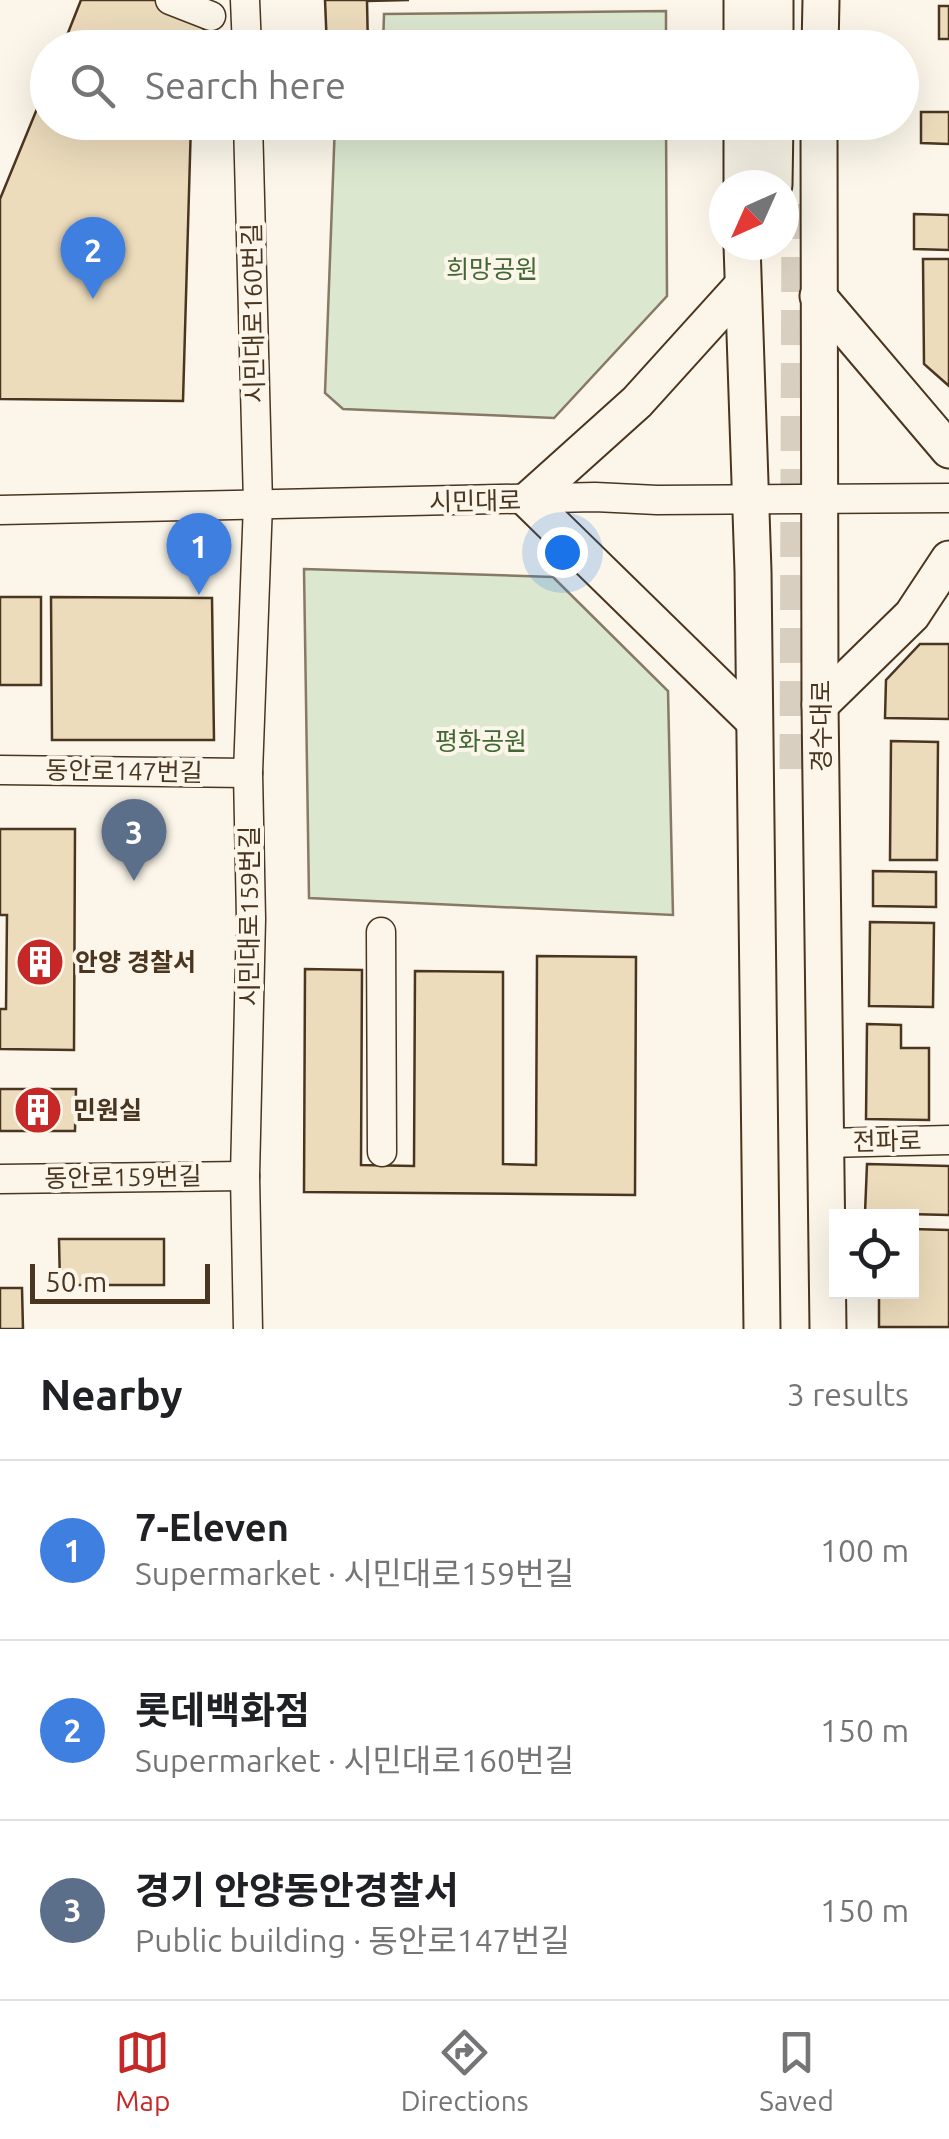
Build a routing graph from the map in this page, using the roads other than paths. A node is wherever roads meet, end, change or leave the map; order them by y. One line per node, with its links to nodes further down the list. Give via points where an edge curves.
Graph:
1 (170, 0): 7 (street)
2 (246, 0): 8 (street)
3 (742, 0): 9 (main road)
4 (775, 0): 10 (main road)
5 (802, 0): 11 (main road)
6 (821, 0): 12 (main road)
7 (211, 16)
8 (246, 30)
9 (742, 30)
10 (775, 30)
11 (802, 30)
12 (820, 30)
13 (248, 140): 29 (street, 시민대로160번길)
14 (742, 140): 18 (main road)
15 (778, 140): 19 (main road)
16 (797, 140): 20 (main road)
17 (820, 140): 23 (main road, 경수대로)
18 (742, 170)
19 (783, 170)
20 (791, 170)
21 (742, 260): 22 (main road)
22 (742, 286): 26 (main road, via 637,402); 27 (main road)
23 (818, 296): 24 (main road); 28 (main road, 경수대로)
24 (949, 450)
25 (949, 498): 28 (street, 시민대로)
26 (528, 500): 27 (street, 시민대로); 29 (street, 시민대로); 33 (main road)
27 (750, 500): 28 (street, 시민대로); 33 (main road)
28 (821, 500): 32 (main road, 경수대로)
29 (258, 504): 30 (street, 시민대로); 35 (street, 시민대로159번길)
30 (0, 510)
31 (949, 559): 32 (main road, via 912,615)
32 (820, 705): 38 (main road, 경수대로)
33 (754, 721): 43 (main road)
34 (0, 770): 35 (street, 동안로147번길)
35 (248, 773): 40 (street, 시민대로159번길)
36 (381, 932): 39 (street)
37 (949, 1140): 38 (street, 전파로)
38 (826, 1142): 46 (main road, 경수대로)
39 (382, 1152)
40 (245, 1176): 41 (street, 동안로159번길); 42 (street, 시민대로159번길)
41 (0, 1179)
42 (248, 1329)
43 (762, 1329)
44 (782, 1329): 45 (main road, 경수대로, via 786,770)
45 (808, 1329)
46 (828, 1329)

